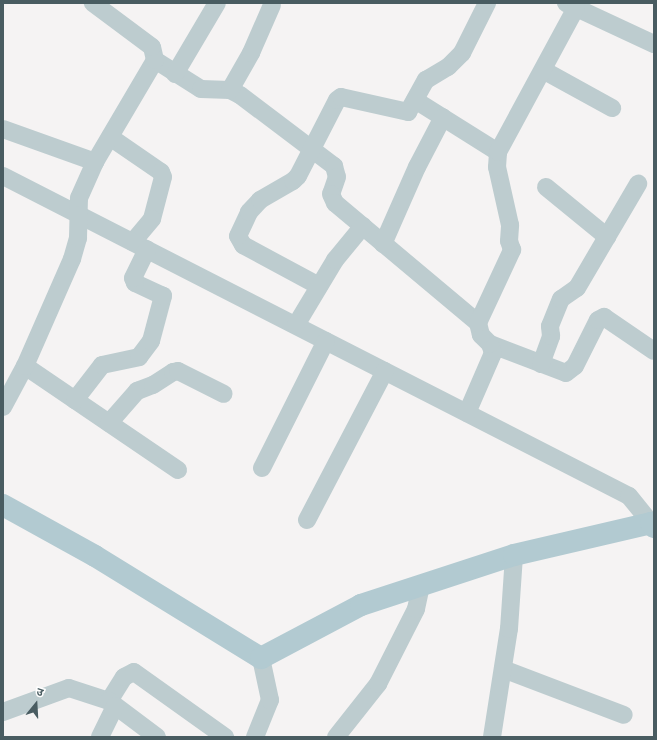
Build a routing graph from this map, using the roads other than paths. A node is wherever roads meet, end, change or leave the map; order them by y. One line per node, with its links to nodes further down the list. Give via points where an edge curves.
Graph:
1 (93, 3): 7 (street, via 152,47)
2 (217, 3): 9 (street)
3 (486, 3): 11 (street, via 462,53 448,67 426,80)
4 (571, 5): 6 (street); 8 (street)
5 (272, 6): 10 (street, via 251,53)
6 (654, 44)
7 (155, 60): 9 (street); 15 (street)
8 (543, 70): 12 (street); 17 (street)
9 (175, 74): 10 (street, via 201,89)
10 (230, 90): 16 (street)
11 (415, 100): 13 (street); 16 (street, via 408,112 402,112 341,97 337,100)
12 (612, 108)
13 (443, 117): 17 (street); 25 (street, via 417,167)
14 (3, 129): 18 (street)
15 (110, 137): 18 (street); 26 (street, via 161,172 163,177 152,219)
16 (313, 150): 23 (street, via 337,172 331,199); 27 (street, via 293,181 254,206 238,236 243,245)
17 (498, 152): 28 (street, via 497,167 510,225 509,241 512,250)
18 (95, 162): 22 (street, via 79,198)
19 (3, 176): 22 (street)
20 (638, 184): 24 (street)
21 (546, 187): 24 (street)
22 (78, 214): 26 (street); 34 (street, via 78,238 72,259)
23 (363, 226): 25 (street); 27 (street, via 335,260)
24 (607, 237): 33 (street, via 577,288 561,299 550,326 551,336)
25 (383, 244): 28 (street)
26 (140, 245): 29 (street); 37 (street, via 134,283 163,296 151,341 139,357 102,365)
27 (319, 286): 29 (street)
28 (478, 323): 31 (street, via 481,335)
29 (296, 325): 30 (street)
30 (326, 341): 35 (street); 41 (street)
31 (490, 344): 33 (street); 39 (street, via 493,353)
32 (654, 351): 33 (street, via 604,317 598,320 570,371 566,373)
33 (540, 364)
34 (25, 366): 37 (street); 38 (street)
35 (385, 371): 39 (street); 44 (street)
36 (224, 394): 40 (street, via 178,371 173,372 153,385 137,391)
37 (75, 400): 40 (street)
38 (4, 403)
39 (468, 413): 45 (street, via 629,496)
40 (109, 423): 42 (street)
41 (262, 468)
42 (178, 470)
43 (3, 505): 48 (main road, via 95,556)
44 (307, 520)
45 (653, 524): 46 (main road)
46 (514, 555): 47 (main road); 49 (street, via 509,629)
47 (421, 585): 48 (main road, via 361,604); 57 (street, via 416,609 378,684)
48 (261, 658): 53 (street, via 270,700)
49 (503, 669): 52 (street); 58 (street)
50 (112, 703): 51 (street, via 69,688); 54 (street); 55 (street); 56 (street, via 124,677 134,672)
51 (3, 712)
52 (624, 715)
53 (260, 735)
54 (100, 737)
55 (157, 737)
56 (225, 737)
57 (336, 737)
58 (492, 737)

